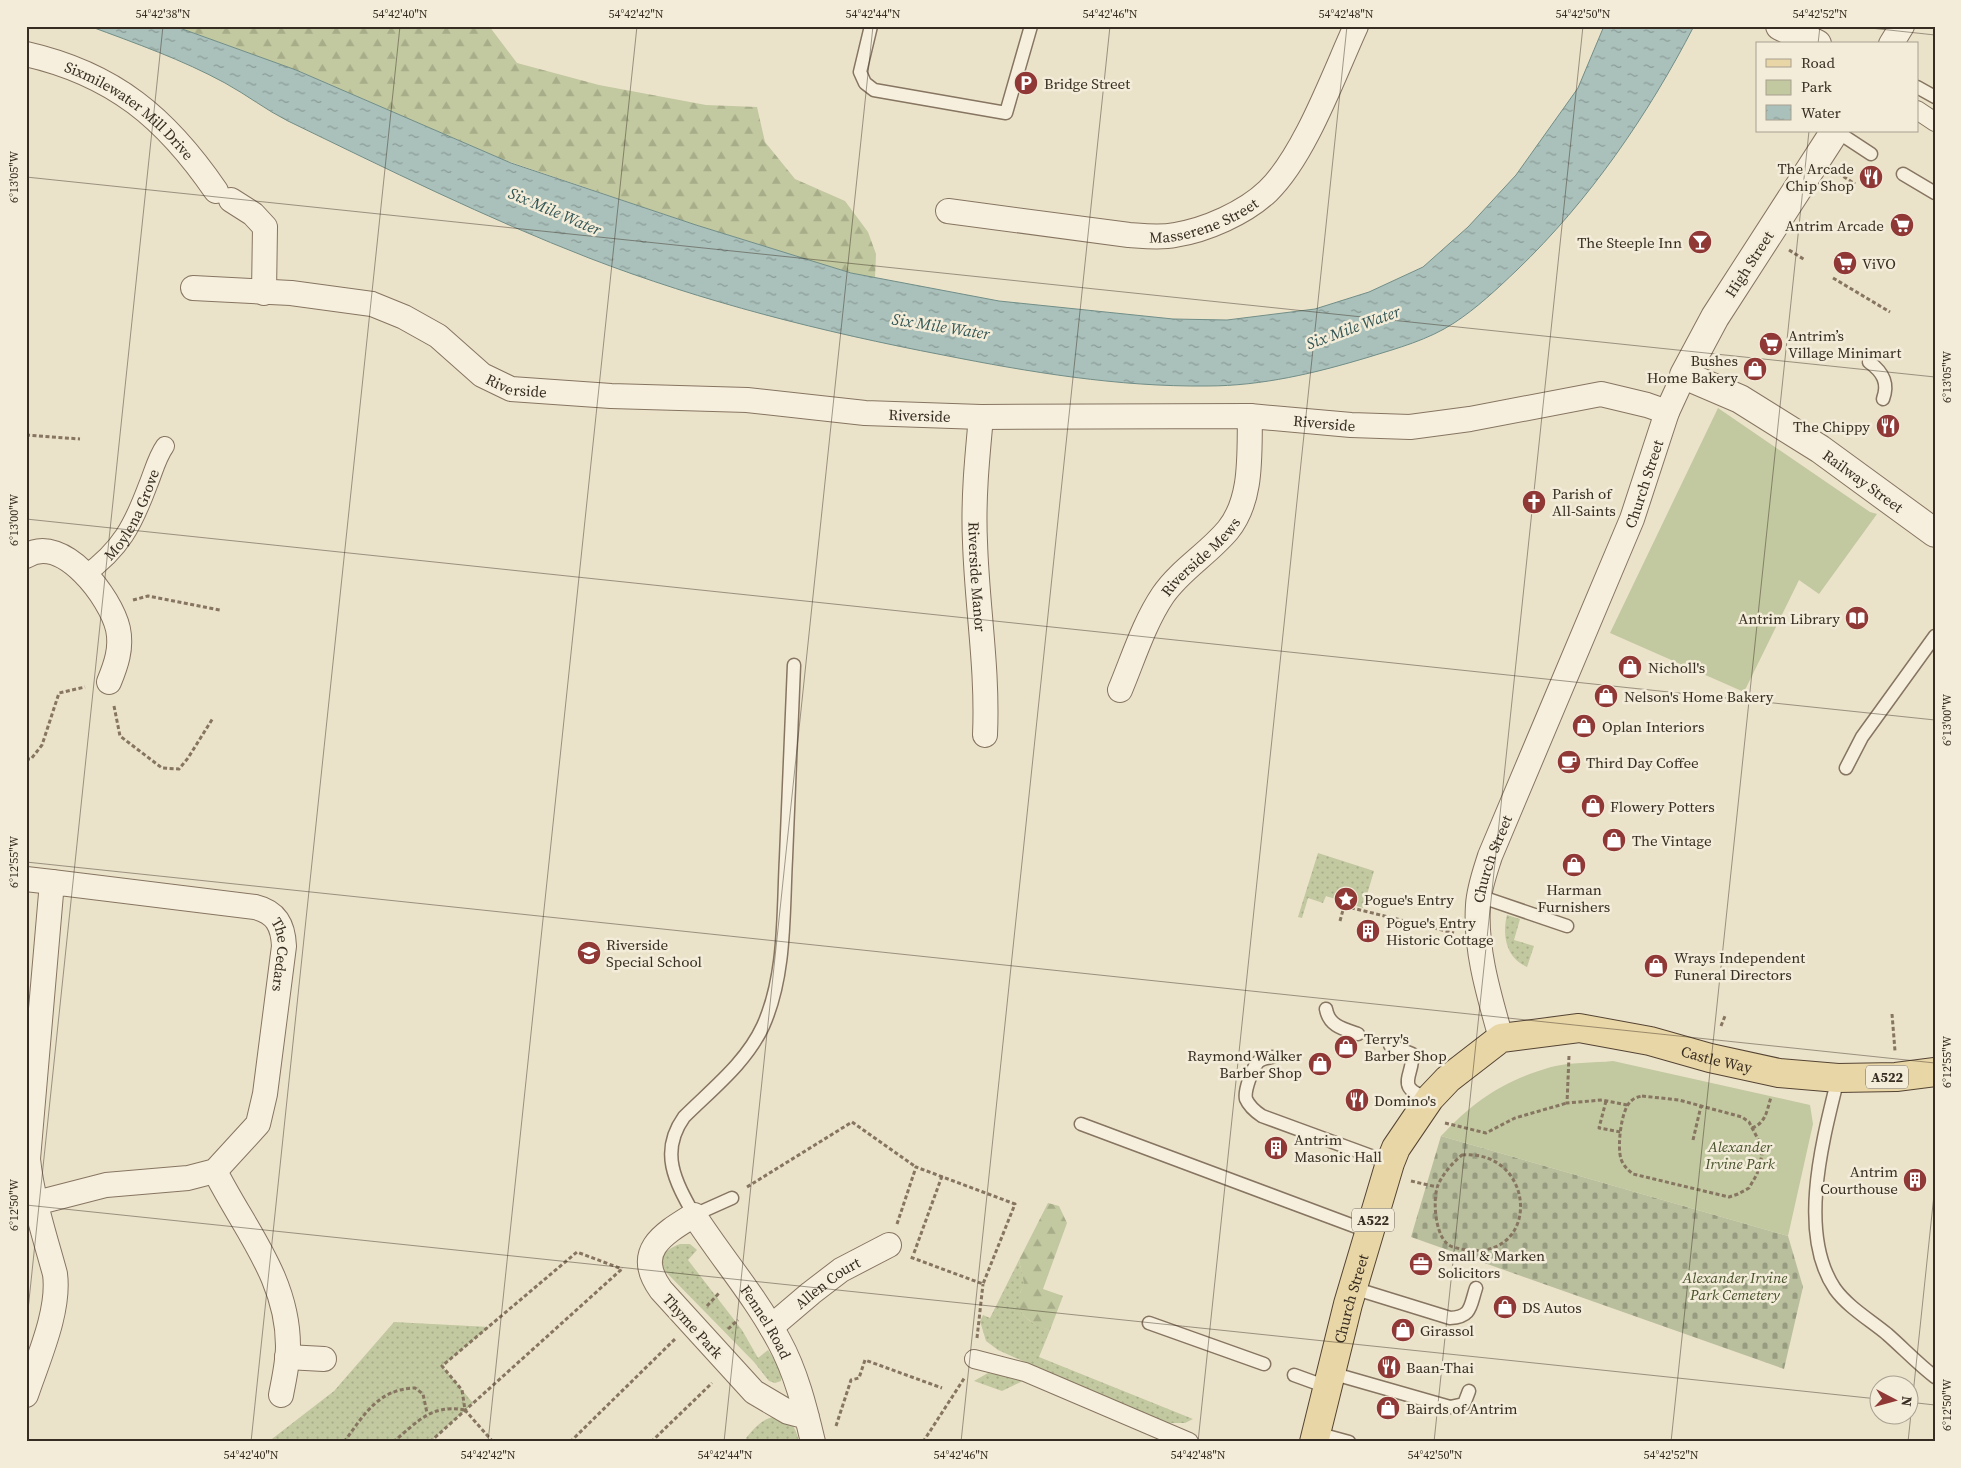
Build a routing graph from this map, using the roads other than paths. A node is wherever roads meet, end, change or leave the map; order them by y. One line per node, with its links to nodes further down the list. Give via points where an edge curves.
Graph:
1 (871, 26): 2 (lane, via 860,72 864,83 874,90 1006,114)
2 (1031, 26)
3 (1356, 26): 18 (street, Masserene Street, via 1292,159 1268,191 1247,207 1220,220 1176,235 1129,236)
4 (1780, 26): 6 (street)
5 (1902, 26): 7 (street)
6 (1813, 42)
7 (1892, 42)
8 (26, 54): 20 (street, Sixmilewater Mill Drive, via 85,73 122,91 188,151 224,196 253,214 264,228)
9 (1918, 88): 10 (lane)
10 (1935, 97)
11 (1918, 111): 12 (street)
12 (1935, 122)
13 (1835, 132): 22 (street, High Street, via 1715,317)
14 (1837, 132): 15 (lane)
15 (1870, 154)
16 (1903, 174): 17 (lane)
17 (1935, 193)
18 (948, 211)
19 (193, 288): 20 (street, Riverside)
20 (264, 293): 26 (street, Riverside, via 339,298 372,304 438,336 482,375 511,389 747,400 865,413)
21 (1869, 362): 23 (lane, via 1882,372 1886,393)
22 (1684, 375): 24 (street, Church Street); 28 (street, Railway Street, via 1740,399 1840,458)
23 (1883, 399)
24 (1667, 412): 25 (street, Riverside, via 1601,394 1410,427); 39 (street, Church Street, via 1632,519 1490,856)
25 (1250, 416): 26 (street, Riverside); 34 (street, Riverside Mews, via 1247,485 1236,516 1228,530 1162,596)
26 (981, 417): 35 (street, Riverside Manor, via 975,481 975,543 985,657)
27 (165, 446): 30 (street, Moylena Grove, via 134,522 118,544)
28 (1935, 533)
29 (26, 556): 30 (street, via 45,550 59,553)
30 (85, 575): 33 (street, via 115,620 118,658)
31 (1935, 636): 36 (lane, via 1862,737)
32 (794, 665): 54 (lane, via 782,929 773,997 763,1027 749,1050 684,1117 673,1136 674,1174)
33 (109, 682)
34 (1120, 690)
35 (985, 735)
36 (1846, 768)
37 (26, 879): 38 (street, The Cedars)
38 (52, 882): 51 (street, The Cedars, via 255,907 270,912 280,924 284,946 261,1117 242,1144); 53 (street, via 28,1136 29,1169)
39 (1480, 896): 40 (lane); 43 (street, Church Street, via 1480,953)
40 (1568, 926)
41 (1326, 1009): 42 (lane, via 1334,1024)
42 (1358, 1034)
43 (1501, 1038): 47 (main road, Castle Way / A522, via 1579,1028 1779,1072); 48 (main road, Church Street / A522, via 1448,1080)
44 (1390, 1045): 48 (lane, via 1412,1054 1408,1085)
45 (1272, 1056): 50 (lane, via 1256,1064 1246,1091 1246,1098 1255,1112)
46 (1935, 1072): 47 (main road, Castle Way / A522, via 1896,1077)
47 (1838, 1078): 66 (lane, via 1826,1128 1814,1210 1816,1245 1830,1281 1845,1300)
48 (1424, 1107): 50 (main road, Church Street / A522, via 1396,1148)
49 (1081, 1124): 55 (lane)
50 (1390, 1163): 55 (main road, Church Street / A522)
51 (215, 1171): 53 (street, via 188,1178 106,1185); 61 (street, via 224,1192 257,1242 277,1284 287,1332)
52 (732, 1198): 54 (lane)
53 (36, 1203): 69 (street, via 56,1286 53,1310)
54 (694, 1215): 60 (street, Fennel Road); 71 (street, Thyme Park, via 667,1232 652,1249 649,1264 652,1278 690,1325 754,1392 788,1412)
55 (1370, 1232): 57 (main road, Church Street / A522)
56 (898, 1250): 60 (street, Allen Court, via 841,1270)
57 (1353, 1288): 58 (lane, via 1450,1318 1460,1318 1469,1312); 67 (main road, Church Street / A522)
58 (1476, 1288)
59 (1149, 1323): 64 (lane)
60 (771, 1328): 71 (street, Fennel Road, via 788,1358)
61 (287, 1357): 62 (street); 70 (street)
62 (324, 1359)
63 (974, 1359): 74 (street, via 1025,1372)
64 (1264, 1364)
65 (1294, 1375): 67 (lane)
66 (1935, 1377)
67 (1329, 1380): 68 (lane, via 1450,1407 1464,1404); 73 (main road, Church Street / A522)
68 (1469, 1392)
69 (26, 1395)
70 (282, 1395)
71 (807, 1417): 72 (street, Fennel Road)
72 (823, 1437)
73 (1315, 1437): 75 (lane)
74 (1189, 1442)
75 (1349, 1442)

